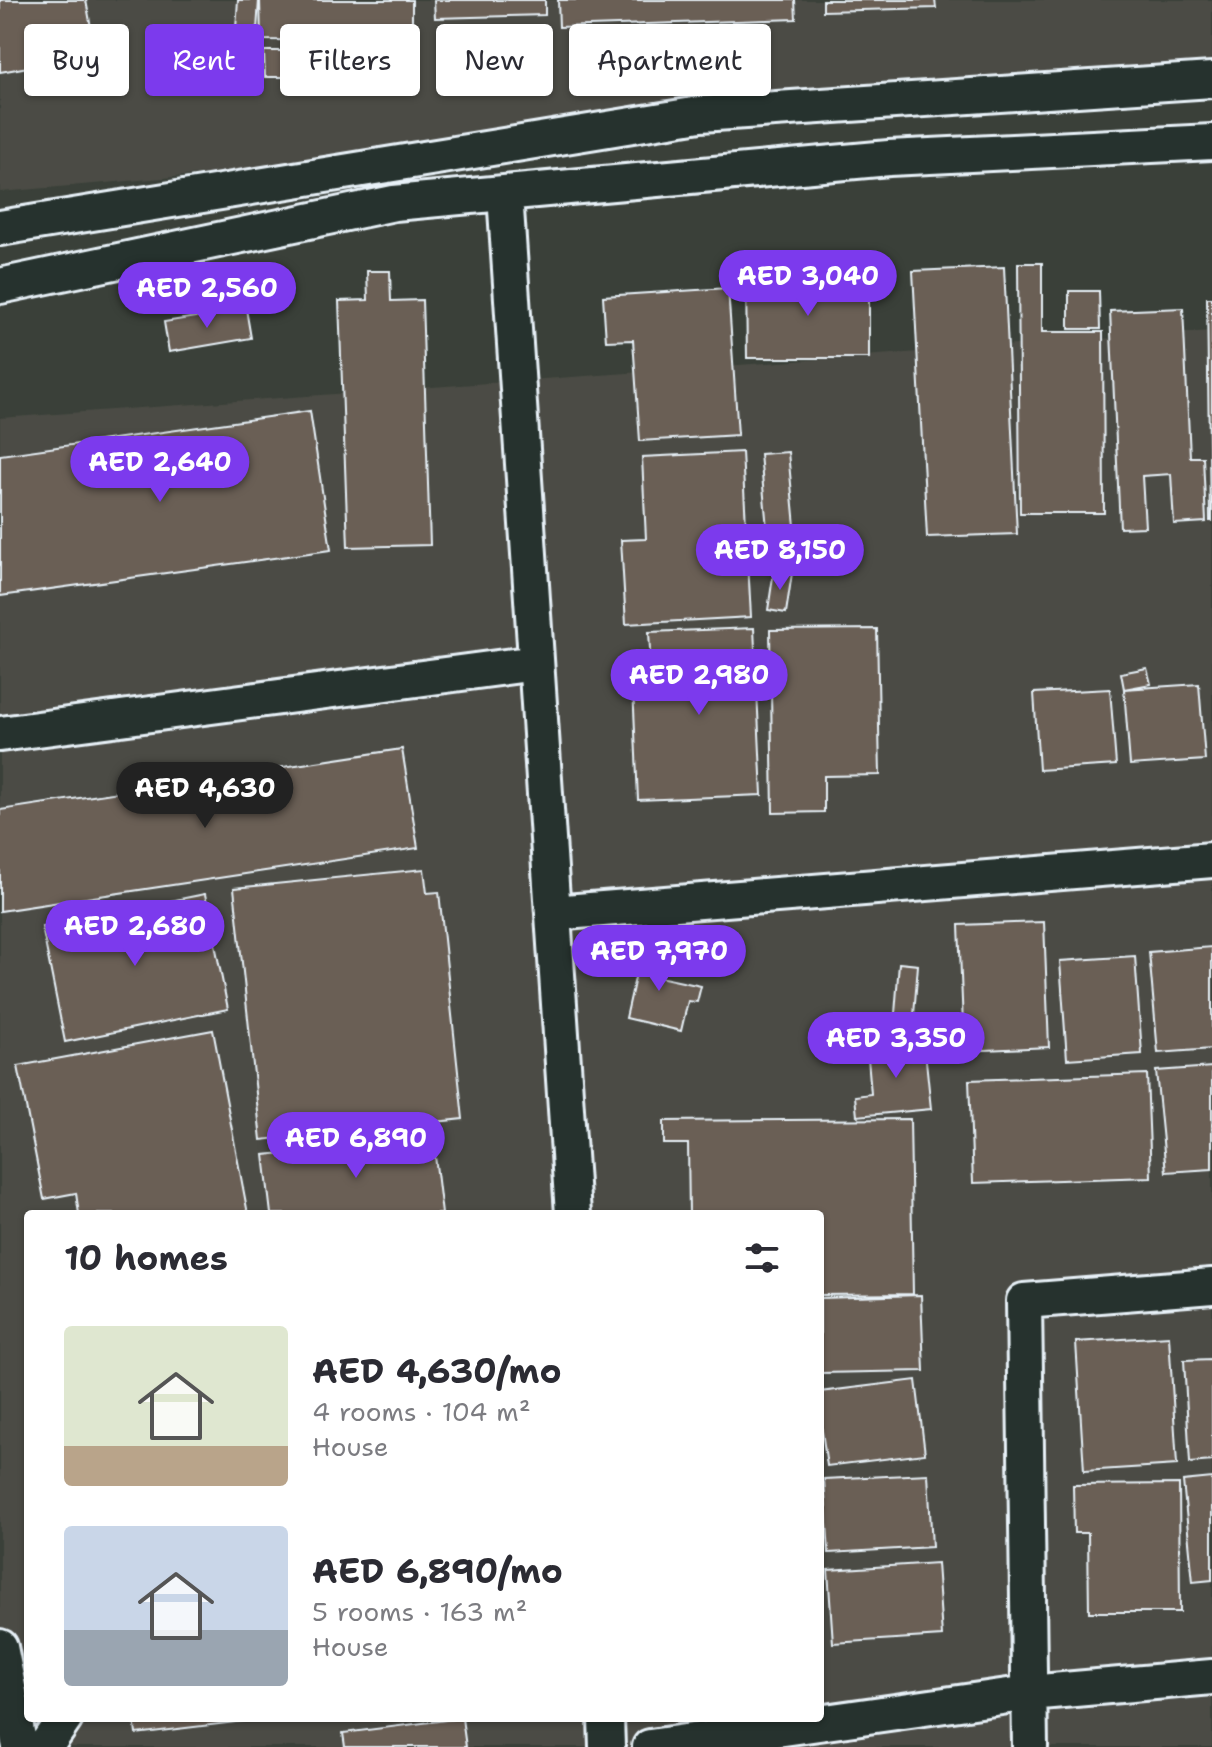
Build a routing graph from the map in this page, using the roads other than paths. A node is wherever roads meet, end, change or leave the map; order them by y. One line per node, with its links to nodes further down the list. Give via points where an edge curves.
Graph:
1 (1212, 80): 4 (street, via 700,114)
2 (1212, 142): 3 (street, via 889,158)
3 (505, 194): 5 (street, via 394,203); 6 (street)
4 (0, 228)
5 (0, 286)
6 (536, 663): 7 (street); 9 (street)
7 (0, 734)
8 (1212, 860): 9 (street)
9 (553, 913): 10 (street)
10 (573, 1210)
11 (1212, 1286): 14 (street, via 1024,1301)
12 (0, 1647): 17 (street)
13 (1212, 1677): 14 (street)
14 (1029, 1693): 20 (street); 21 (street)
15 (62, 1722): 18 (street)
16 (606, 1722): 19 (street)
17 (20, 1747)
18 (45, 1747)
19 (607, 1747)
20 (650, 1747)
21 (1030, 1747)

